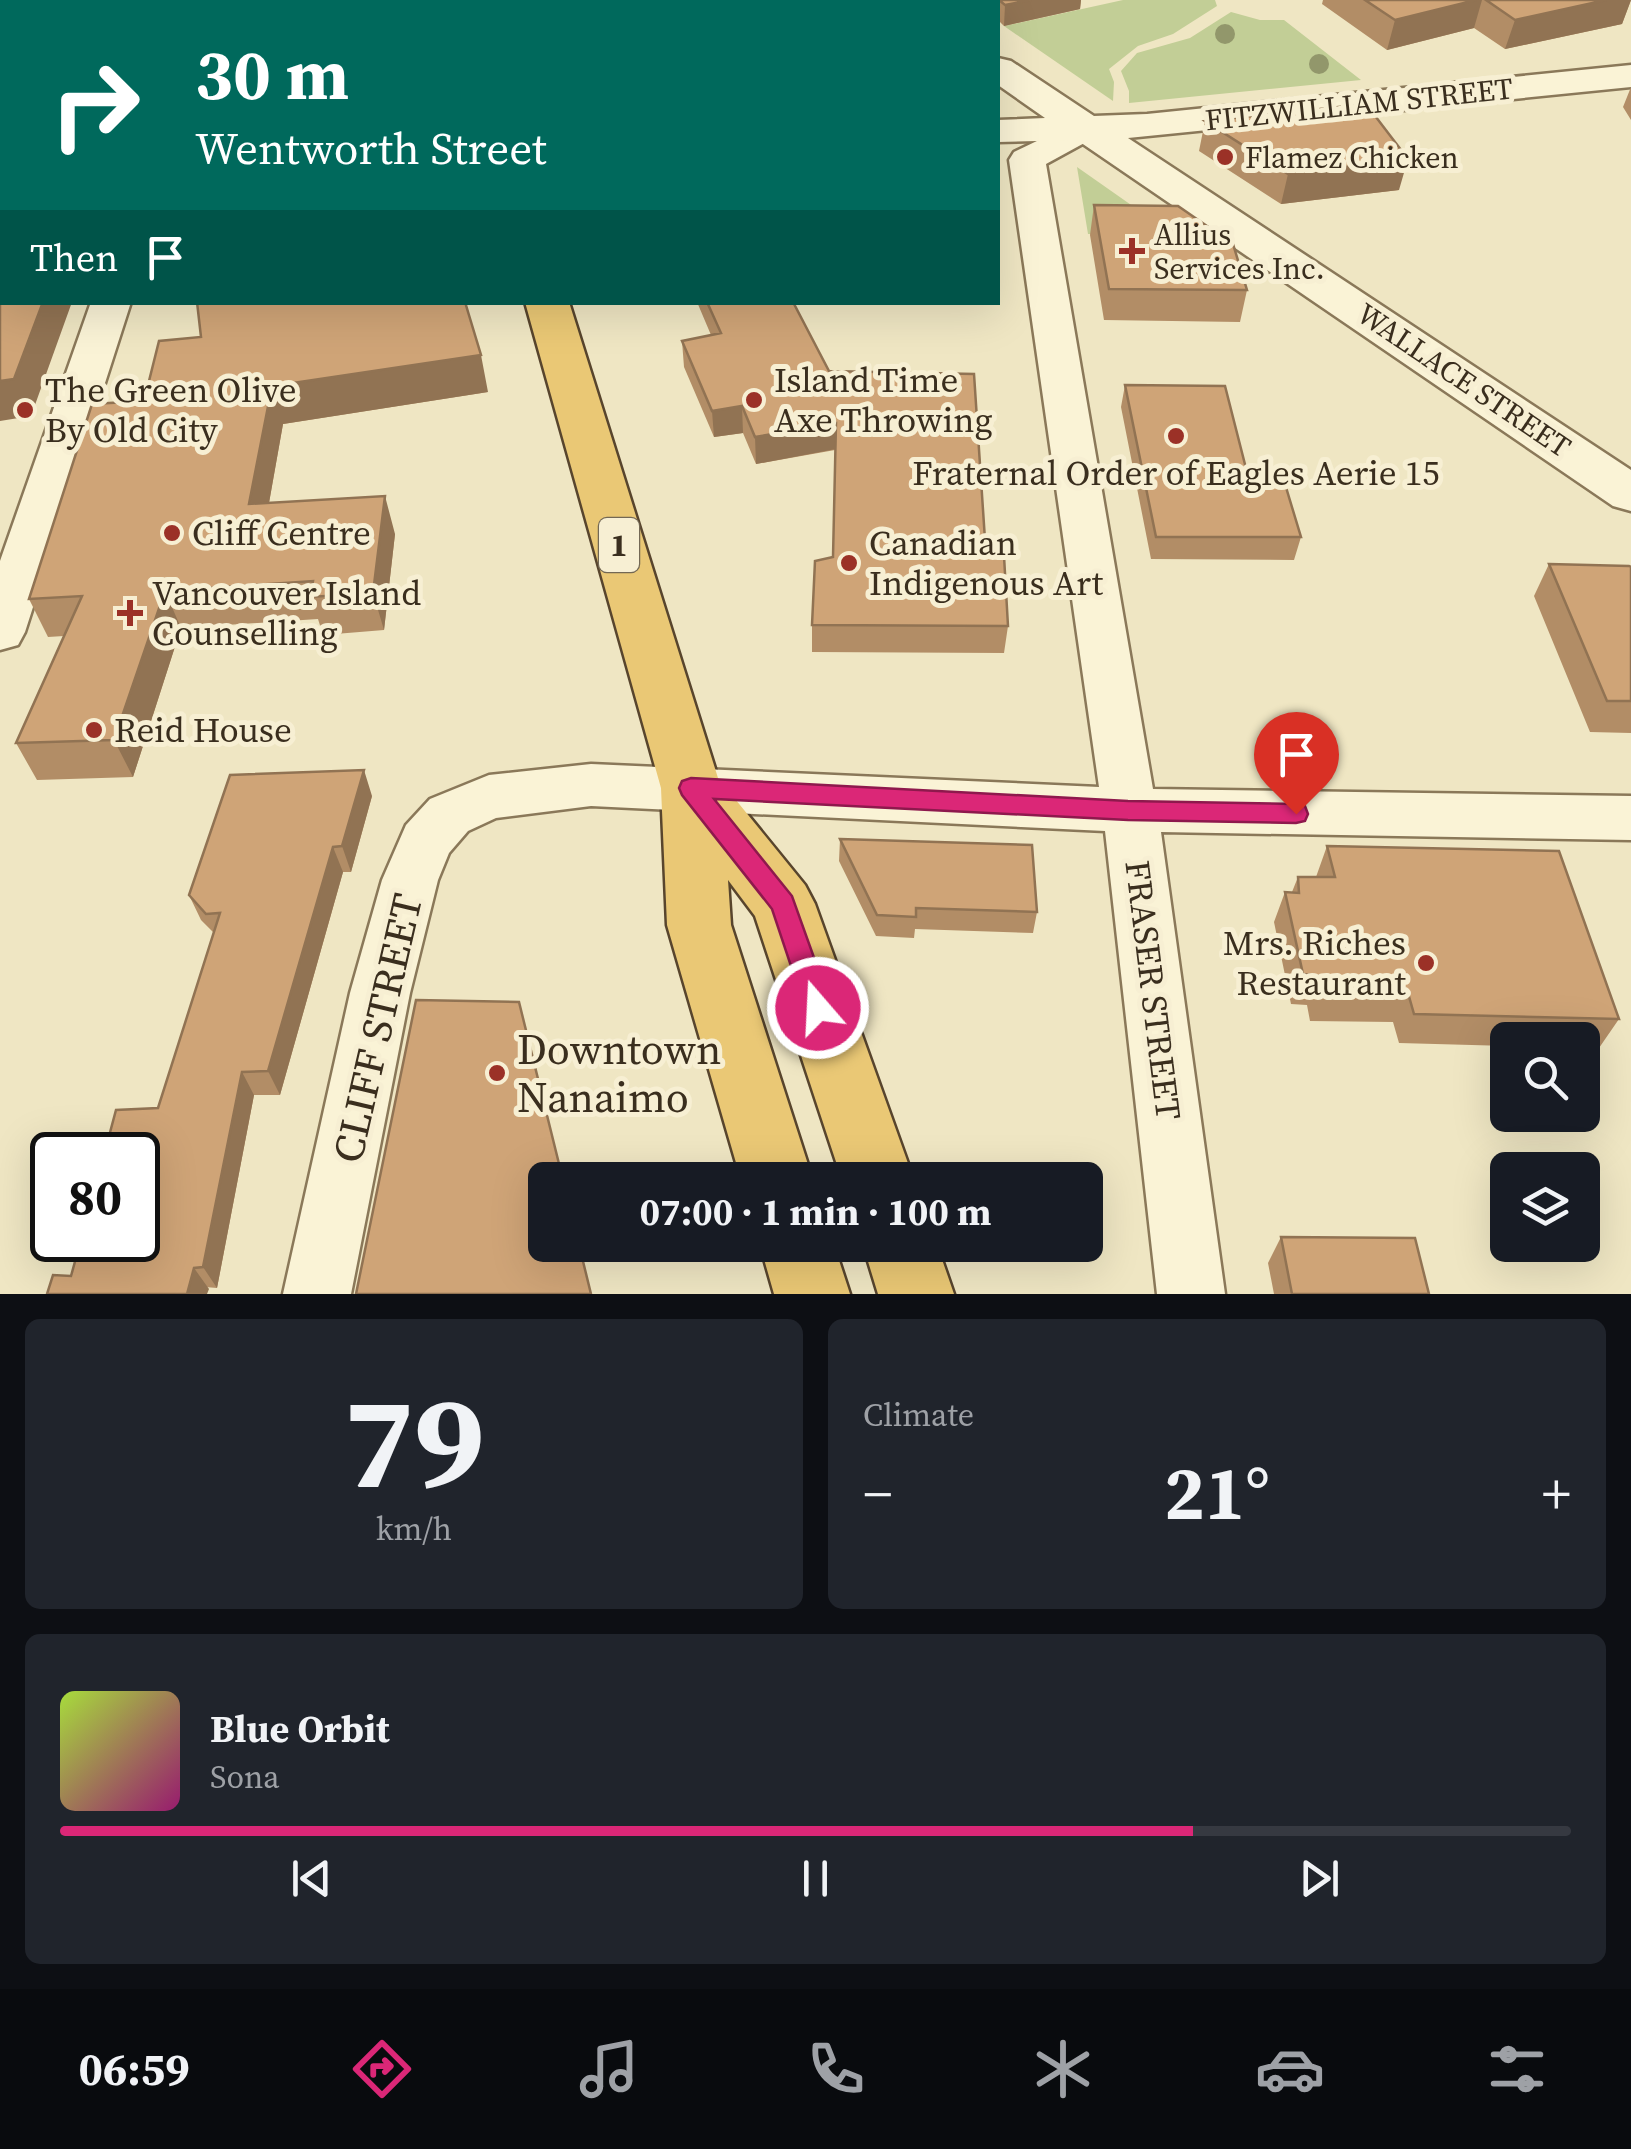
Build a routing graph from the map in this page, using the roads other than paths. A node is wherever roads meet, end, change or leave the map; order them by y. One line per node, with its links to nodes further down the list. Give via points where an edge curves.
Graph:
1 (1000, 69): 3 (street, WALLACE STREET)
2 (1631, 76): 3 (street, FITZWILLIAM STREET)
3 (1087, 128): 4 (street, FITZWILLIAM STREET); 7 (street, WALLACE STREET); 10 (street, FRASER STREET, via 1027,160)
4 (1000, 131)
5 (110, 305): 8 (street)
6 (548, 305): 9 (highway, 1)
7 (1631, 494)
8 (0, 632)
9 (691, 788): 10 (street, CLIFF STREET); 12 (highway, 1, via 699,925); 13 (highway, 1, via 783,904); 16 (street, CLIFF STREET, via 568,785 488,797 449,815 426,842 380,993)
10 (1128, 810): 11 (street, CLIFF STREET); 19 (street, FRASER STREET)
11 (1631, 818)
12 (771, 1162)
13 (872, 1162)
14 (802, 1262): 17 (highway)
15 (906, 1262): 18 (highway)
16 (317, 1294)
17 (812, 1294)
18 (916, 1294)
19 (1191, 1294)

